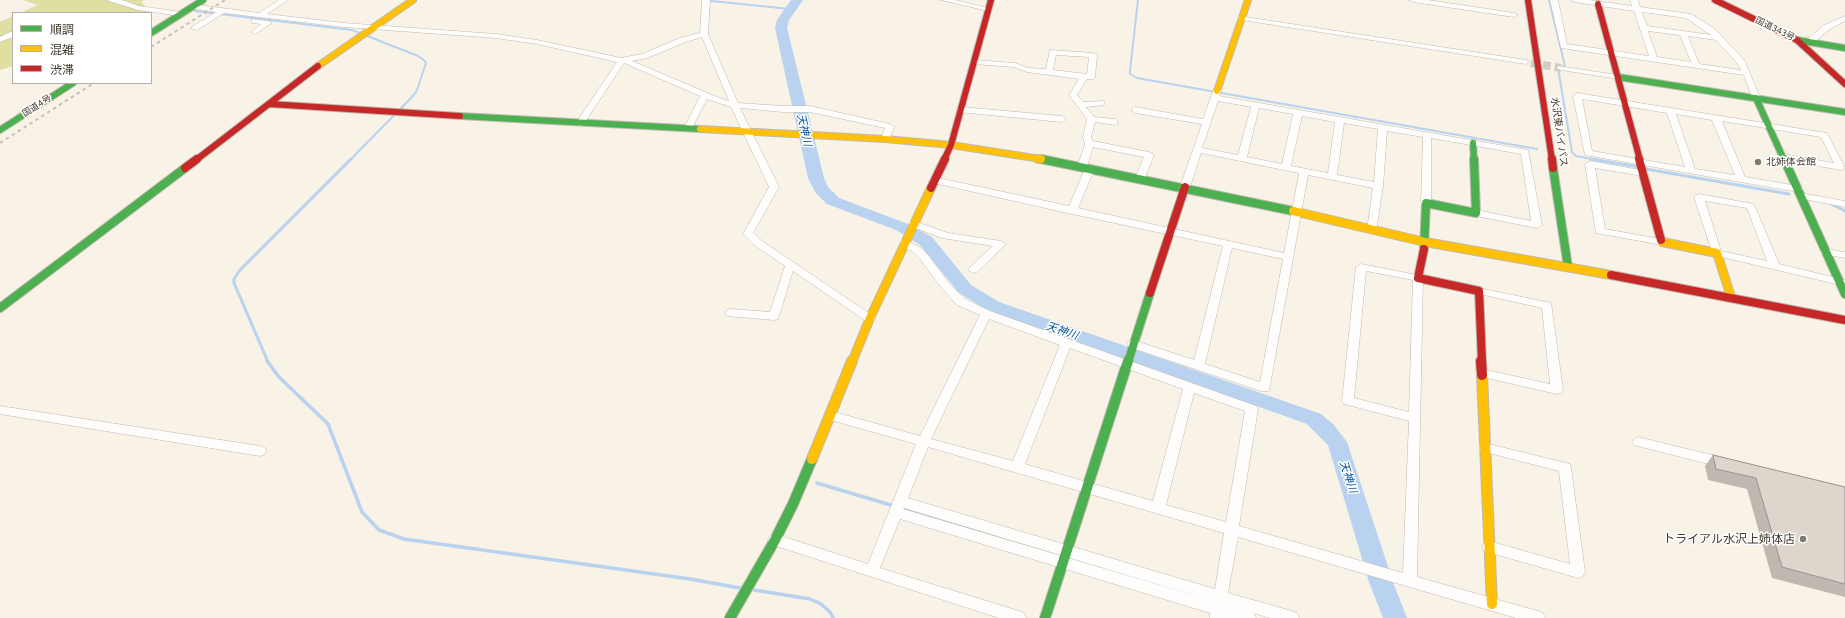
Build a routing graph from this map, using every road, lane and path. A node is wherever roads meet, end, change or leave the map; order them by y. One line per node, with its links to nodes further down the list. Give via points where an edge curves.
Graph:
1 (110, 0): 18 (street, via 138,8)
2 (203, 0): 16 (main road)
3 (284, 0): 21 (street)
4 (413, 0): 24 (main road)
5 (706, 0): 33 (street)
6 (945, 0): 15 (street)
7 (1248, 0): 22 (main road)
8 (1413, 0): 20 (street)
9 (1528, 0): 117 (main road, 水沢東バイパス)
10 (1554, 0): 39 (street, via 1564,46)
11 (1574, 0): 14 (street)
12 (1634, 0): 17 (street)
13 (1715, 0): 36 (main road, 国道343号)
14 (1598, 4): 17 (street); 39 (main road)
15 (989, 5): 42 (main road)
16 (194, 6): 18 (main road); 19 (street)
17 (1637, 9): 26 (street); 34 (street, via 1688,16)
18 (181, 14): 28 (main road)
19 (218, 14): 21 (street); 25 (street)
20 (1514, 15)
21 (258, 18): 24 (street); 29 (street, via 268,23)
22 (1242, 18): 43 (street); 52 (main road)
23 (1845, 18): 37 (street, via 1827,27)
24 (372, 27): 41 (street, via 512,38); 57 (main road)
25 (194, 28)
26 (1644, 28): 31 (street); 40 (street)
27 (0, 30): 30 (street)
28 (152, 32)
29 (255, 32)
30 (12, 33)
31 (1683, 33): 34 (street); 44 (street)
32 (12, 34): 35 (street)
33 (704, 34): 41 (street, via 644,56); 58 (street)
34 (1719, 38): 47 (street, via 1742,63)
35 (0, 40)
36 (1797, 40): 37 (main road); 51 (main road, 国道343号)
37 (1809, 42): 38 (main road)
38 (1845, 48)
39 (1611, 53): 40 (street); 49 (main road)
40 (1654, 59): 44 (street)
41 (622, 60): 53 (street); 70 (street)
42 (974, 62): 46 (street, via 1014,65 1027,70); 61 (main road)
43 (1526, 62)
44 (1696, 66): 47 (street)
45 (1561, 68): 49 (street)
46 (1049, 72): 48 (street); 48 (street, via 1053,52 1093,55 1091,78)
47 (1747, 73): 54 (street)
48 (1084, 77): 59 (street, via 1073,94)
49 (1618, 77): 54 (main road); 56 (main road)
50 (71, 84): 76 (main road, 国道4号)
51 (1845, 84)
52 (1216, 94): 60 (street); 72 (street)
53 (705, 95): 58 (street); 75 (street)
54 (1756, 98): 65 (main road); 73 (main road)
55 (1101, 103): 59 (street)
56 (1625, 103): 63 (street); 86 (main road); 86 (street, via 1577,96 1588,153)
57 (269, 104): 70 (main road); 124 (main road)
58 (735, 105): 77 (street); 79 (street, via 810,109 890,128)
59 (1082, 105): 68 (street)
60 (1256, 105): 64 (street); 84 (street)
61 (961, 110): 67 (street); 82 (main road)
62 (1135, 110): 72 (street)
63 (1670, 110): 66 (street); 90 (street)
64 (1298, 112): 69 (street); 87 (street)
65 (1845, 112)
66 (1716, 118): 73 (street); 94 (street)
67 (1062, 119)
68 (1091, 119): 71 (street); 80 (street, via 1086,137)
69 (1340, 120): 74 (street); 92 (street)
70 (580, 122): 75 (main road)
71 (1115, 122)
72 (1207, 122): 83 (street)
73 (1769, 126): 85 (main road); 85 (street, via 1824,135 1841,167)
74 (1383, 127): 78 (street); 96 (street)
75 (688, 128): 77 (main road)
76 (0, 130)
77 (746, 131): 79 (main road); 115 (street, via 774,187 748,234)
78 (1427, 135): 81 (street); 99 (street)
79 (885, 139): 82 (main road)
80 (1088, 143): 88 (street); 93 (street, via 1148,155)
81 (1473, 143): 103 (main road); 103 (street, via 1525,152 1537,225)
82 (951, 145): 88 (main road); 95 (main road)
83 (1198, 150): 84 (street); 97 (street)
84 (1242, 158): 87 (street)
85 (1783, 158): 98 (main road)
86 (1640, 162): 90 (street); 91 (main road)
87 (1286, 167): 89 (street)
88 (1086, 168): 93 (main road); 101 (street)
89 (1304, 171): 92 (street); 102 (street)
90 (1691, 171): 94 (street)
91 (1643, 173): 108 (main road); 108 (street, via 1590,164 1600,231)
92 (1332, 176): 96 (street)
93 (1140, 178): 97 (main road)
94 (1740, 179): 98 (street)
95 (934, 180): 101 (street); 104 (main road)
96 (1378, 186): 105 (street)
97 (1186, 187): 102 (main road); 106 (main road)
98 (1799, 193): 100 (street); 111 (main road)
99 (1426, 203): 103 (main road); 107 (main road)
100 (1845, 204)
101 (1072, 211): 106 (street)
102 (1297, 211): 105 (main road); 114 (street)
103 (1476, 213)
104 (914, 224): 109 (main road); 118 (street, via 946,236 1000,244)
105 (1372, 230): 107 (main road)
106 (1170, 232): 110 (street); 130 (main road)
107 (1425, 242): 117 (main road); 119 (main road)
108 (1662, 242): 112 (main road)
109 (905, 243): 126 (street, via 924,257 961,302); 127 (main road)
110 (1228, 245): 114 (street); 132 (street)
111 (1826, 252): 113 (street); 120 (main road)
112 (1717, 253): 116 (street); 116 (street, via 1699,197 1751,206); 123 (main road)
113 (1845, 255)
114 (1288, 257): 132 (street, via 1265,388)
115 (790, 265): 125 (street, via 774,316); 127 (street)
116 (1774, 266): 120 (street)
117 (1568, 267): 123 (main road)
118 (974, 270)
119 (1418, 278): 121 (main road); 137 (street); 137 (street, via 1361,267 1348,401)
120 (1842, 282): 122 (main road)
121 (1479, 291): 133 (main road); 133 (street, via 1547,306 1557,390)
122 (1845, 294)
123 (1731, 297): 128 (main road)
124 (0, 308)
125 (731, 313)
126 (986, 314): 129 (street); 138 (street)
127 (870, 318): 136 (main road)
128 (1845, 320)
129 (1066, 343): 131 (street); 143 (street)
130 (1133, 344): 131 (main road); 132 (street)
131 (1126, 364): 134 (street); 144 (main road)
132 (1198, 365)
133 (1482, 373): 140 (main road)
134 (1189, 387): 146 (street); 147 (street, via 1252,409)
135 (0, 410): 141 (street)
136 (831, 416): 138 (street); 148 (main road)
137 (1415, 418): 152 (street)
138 (924, 441): 143 (street); 145 (street)
139 (1638, 442): 142 (street)
140 (1485, 448): 149 (main road); 149 (street, via 1565,468 1578,572)
141 (260, 451)
142 (1738, 466)
143 (1017, 467): 144 (street)
144 (1086, 488): 146 (street); 150 (main road)
145 (898, 506): 150 (street); 151 (street)
146 (1158, 509): 147 (street)
147 (1232, 529): 152 (street); 154 (street)
148 (775, 540): 151 (street); 155 (main road)
149 (1489, 547): 153 (main road)
150 (1065, 556): 154 (street); 157 (main road)
151 (872, 571): 156 (street)
152 (1410, 580): 153 (street)
153 (1492, 604): 160 (street)
154 (1219, 608): 158 (street); 159 (street)
155 (730, 618)
156 (1019, 618)
157 (1045, 618)
158 (1249, 618)
159 (1292, 618)
160 (1538, 618)

